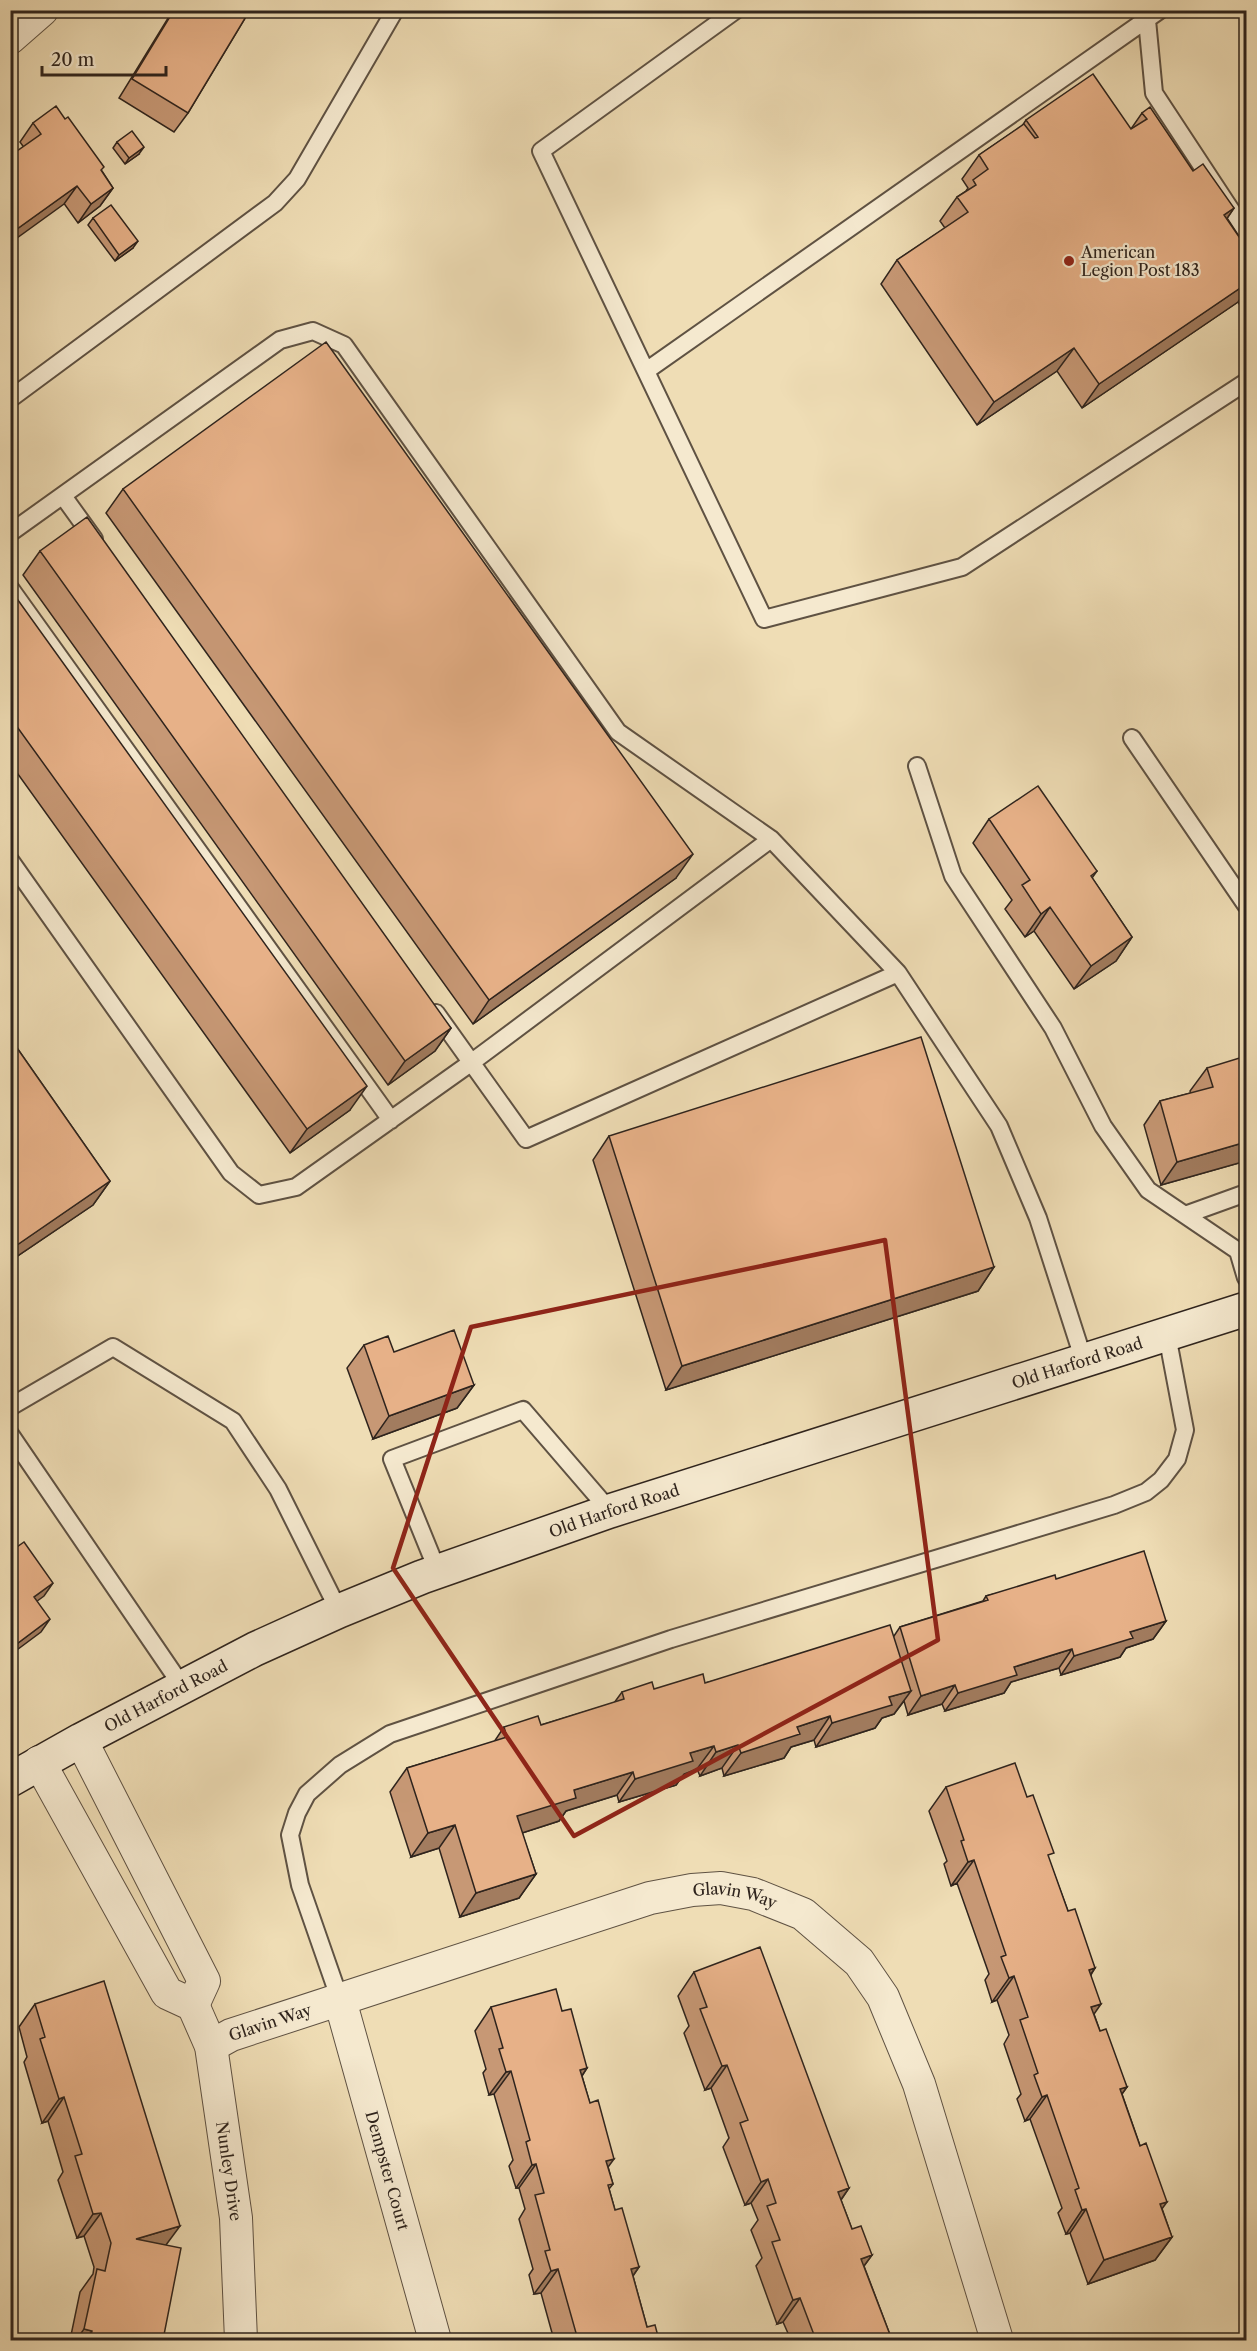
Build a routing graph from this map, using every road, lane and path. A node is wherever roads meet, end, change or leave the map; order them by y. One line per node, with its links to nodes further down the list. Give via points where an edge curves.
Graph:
1 (42, 10): 5 (street)
2 (395, 10): 9 (lane, via 297,179 275,203)
3 (736, 10): 7 (lane, via 541,151)
4 (1149, 14): 6 (lane, via 1154,93); 7 (lane)
5 (10, 38)
6 (1246, 233)
7 (646, 371): 8 (lane, via 764,619 962,567)
8 (1246, 382)
9 (10, 399)
10 (63, 496): 11 (lane); 12 (lane); 16 (lane, via 280,340 313,331 344,345 618,732)
11 (10, 533)
12 (104, 554)
13 (10, 588): 22 (lane)
14 (1132, 738): 18 (lane)
15 (917, 766): 24 (lane, via 953,876 1053,1028 1103,1126 1148,1190)
16 (771, 839): 19 (lane); 21 (lane)
17 (10, 860): 22 (lane, via 231,1173 259,1195 296,1187)
18 (1246, 905)
19 (898, 973): 21 (lane, via 526,1139); 28 (lane, via 999,1126 1038,1218)
20 (430, 1004): 21 (lane)
21 (472, 1062): 22 (lane)
22 (391, 1120)
23 (1246, 1192): 24 (lane)
24 (1185, 1215): 25 (lane, via 1238,1251)
25 (1246, 1278)
26 (1246, 1309): 27 (street, Old Harford Road)
27 (1167, 1335): 28 (street, Old Harford Road); 38 (lane, via 1185,1430 1177,1459 1146,1492 1114,1506 670,1639 424,1722 390,1734 340,1765 307,1794 290,1835 300,1885)
28 (1084, 1361): 31 (street, Old Harford Road)
29 (10, 1407): 33 (lane, via 113,1347 233,1421 278,1489)
30 (10, 1434): 34 (lane)
31 (610, 1511): 32 (street, Old Harford Road); 32 (lane, via 523,1410 392,1459)
32 (438, 1572): 33 (street, Old Harford Road)
33 (339, 1611): 34 (street, Old Harford Road)
34 (182, 1686): 35 (street, Old Harford Road)
35 (81, 1740): 36 (street, Old Harford Road); 39 (street, via 204,1981)
36 (39, 1762): 37 (street, Old Harford Road); 39 (street, via 167,1993)
37 (10, 1780)
38 (340, 2000): 40 (street, Glavin Way, via 231,2035); 42 (street, Dempster Court); 43 (street, Glavin Way, via 650,1898 692,1890 721,1888 753,1894 803,1914 859,1962 883,1997 920,2084)
39 (193, 2005): 40 (street, Nunley Drive)
40 (212, 2046): 41 (street, Nunley Drive, via 236,2218)
41 (241, 2340)
42 (435, 2340)
43 (996, 2340)

